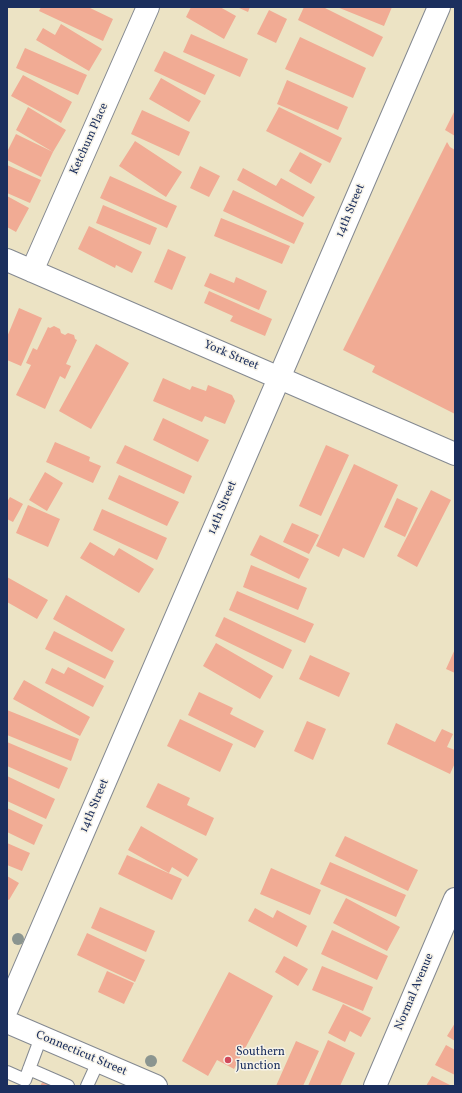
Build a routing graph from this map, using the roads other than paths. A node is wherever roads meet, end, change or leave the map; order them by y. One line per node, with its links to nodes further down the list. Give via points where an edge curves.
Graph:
1 (148, 7): 4 (street, Ketchum Place)
2 (439, 7): 5 (street, 14th Street)
3 (7, 260): 4 (street, York Street)
4 (32, 271): 5 (street, York Street)
5 (279, 377): 6 (street, York Street); 8 (street, 14th Street)
6 (455, 454)
7 (455, 899): 18 (street, Normal Avenue)
8 (7, 1009)
9 (7, 1022): 10 (street, Connecticut Street)
10 (41, 1037): 11 (street, Connecticut Street); 12 (lane)
11 (98, 1062): 16 (lane); 17 (street, Connecticut Street)
12 (29, 1069): 14 (lane); 15 (lane)
13 (7, 1072): 14 (lane)
14 (24, 1083)
15 (68, 1086)
16 (88, 1086)
17 (156, 1086)
18 (375, 1086)

